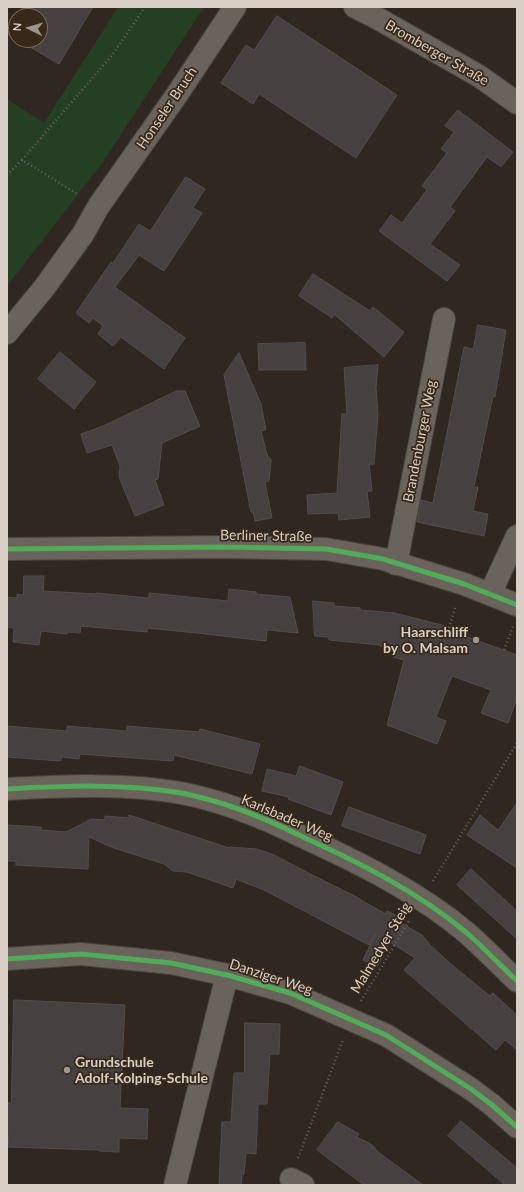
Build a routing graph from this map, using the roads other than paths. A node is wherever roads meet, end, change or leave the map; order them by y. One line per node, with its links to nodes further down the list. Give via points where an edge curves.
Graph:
1 (235, 7): 5 (street, Honseler Bruch, via 98,207 83,234)
2 (355, 7): 3 (street, Bromberger Straße, via 479,76)
3 (517, 102)
4 (444, 319): 8 (street, Brandenburger Weg)
5 (7, 333)
6 (517, 536): 9 (street)
7 (7, 549): 8 (street, Berliner Straße, via 222,547 326,550 382,559)
8 (396, 564): 9 (street, Berliner Straße)
9 (490, 594): 10 (street, Berliner Straße)
10 (517, 605)
11 (7, 788): 14 (street, Karlsbader Weg, via 107,786 182,793 224,804 339,853 422,900 467,933)
12 (7, 959): 13 (street, Danziger Weg, via 81,954 171,963)
13 (227, 975): 15 (street, Danziger Weg, via 290,993 386,1035 449,1074); 16 (street)
14 (517, 980)
15 (517, 1127)
16 (175, 1185)

